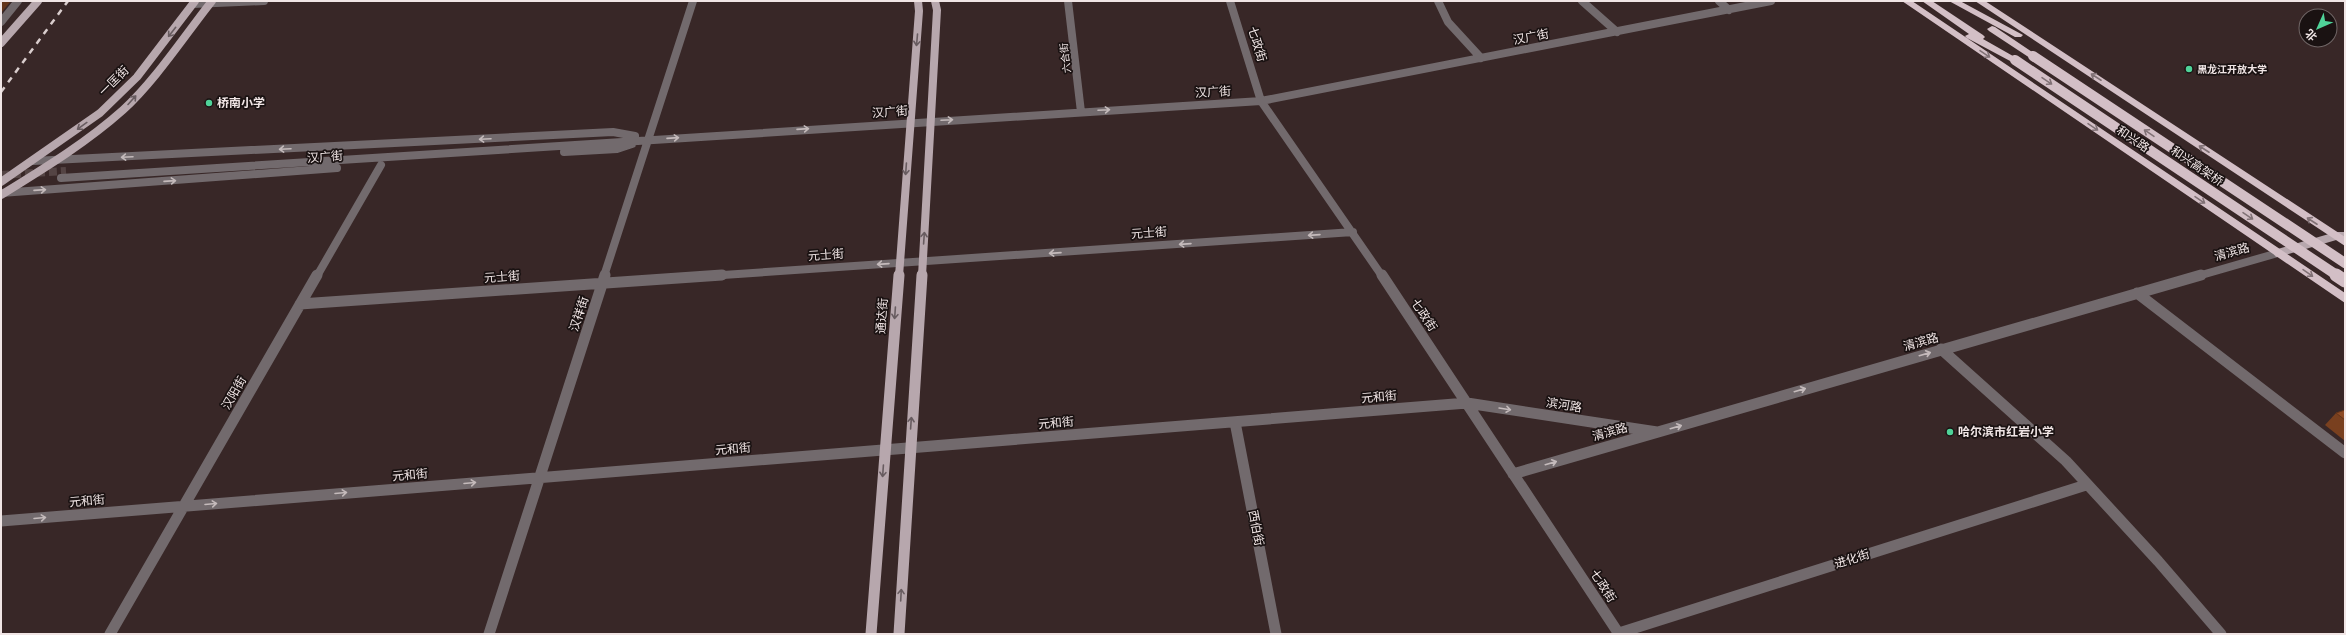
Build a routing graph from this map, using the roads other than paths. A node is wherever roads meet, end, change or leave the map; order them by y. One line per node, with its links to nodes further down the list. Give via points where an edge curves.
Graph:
1 (18, 1): 20 (street)
2 (38, 1): 22 (main road)
3 (264, 1): 17 (street)
4 (693, 1): 30 (street, 汉祥街)
5 (918, 1): 29 (main road, 通达街, one-way to 29)
6 (936, 1): 28 (main road)
7 (1068, 1): 27 (street, 六合街)
8 (1230, 1): 26 (street, 七政街)
9 (1438, 1): 23 (street, via 1448,22)
10 (1582, 1): 21 (street)
11 (1719, 1): 19 (street)
12 (1771, 1): 19 (street, 汉广街)
13 (1926, 1): 24 (highway)
14 (1952, 1): 25 (highway); 44 (highway, 和兴高架桥, one-way to 14, bridge)
15 (1979, 1): 25 (highway)
16 (194, 2): 17 (street); 32 (main road, 一匡街, one-way to 32, via 132,82 100,113)
17 (211, 2): 31 (main road, one-way to 17, via 124,109)
18 (1910, 4): 24 (highway); 41 (highway, 和兴路, one-way to 41)
19 (1729, 10): 21 (street, 汉广街)
20 (1, 22)
21 (1618, 32): 23 (street, 汉广街)
22 (1, 43)
23 (1481, 58): 26 (street, 汉广街)
24 (2015, 60): 45 (highway, 和兴高架桥, one-way to 45, bridge)
25 (2081, 67): 39 (highway, one-way to 25)
26 (1261, 101): 27 (street, 汉广街, one-way to 26); 38 (street, 七政街)
27 (1081, 112): 28 (street, 汉广街, one-way to 27)
28 (932, 121): 29 (street, 汉广街); 42 (main road, one-way to 28)
29 (910, 122): 30 (street, 汉广街, one-way to 29); 43 (main road, 通达街, one-way to 43)
30 (649, 139): 31 (street, 汉广街, one-way to 31, via 613,132); 33 (street, 汉广街, via 617,149); 34 (street, 汉广街, via 558,141); 46 (street, 汉祥街)
31 (58, 160): 32 (street, 汉广街); 36 (main road)
32 (34, 161): 35 (main road, 一匡街)
33 (381, 165): 36 (street, 汉广街, one-way to 33); 49 (street, 汉阳街)
34 (64, 174)
35 (1, 182)
36 (2, 194)
37 (2345, 227): 39 (main road, 清滨路)
38 (1353, 232): 42 (street, 元士街, one-way to 42); 51 (street, 七政街)
39 (2340, 236): 40 (highway); 41 (main road, 清滨路)
40 (2345, 242)
41 (2278, 253): 47 (street, 清滨路); 48 (highway, 和兴路, one-way to 48)
42 (923, 262): 43 (street, 元士街); 54 (main road, one-way to 42)
43 (899, 263): 46 (street, 元士街, one-way to 46); 55 (main road, 通达街, one-way to 55)
44 (2345, 263)
45 (2345, 281)
46 (602, 283): 49 (street, 元士街); 58 (street, 汉祥街)
47 (2137, 293): 50 (street, 清滨路); 56 (street)
48 (2345, 299)
49 (300, 304): 60 (street, 汉阳街)
50 (1941, 349): 53 (street, 清滨路, one-way to 50); 59 (street, via 2066,461)
51 (1467, 403): 52 (street, 元和街); 53 (street, 滨河路, one-way to 53); 57 (street, 七政街)
52 (1236, 422): 54 (street, 元和街); 66 (street, 西伯街)
53 (1657, 432): 57 (street, 清滨路, one-way to 53)
54 (909, 448): 55 (street, 元和街); 65 (main road, one-way to 54)
55 (885, 450): 58 (street, 元和街); 64 (main road, 通达街, one-way to 64)
56 (2345, 453)
57 (1513, 474): 67 (street, 七政街)
58 (539, 478): 60 (street, 元和街, one-way to 58); 63 (street, 汉祥街)
59 (2086, 485): 67 (street, 进化街); 68 (street, via 2158,561)
60 (184, 506): 61 (street, 元和街, one-way to 60); 62 (street, 汉阳街)
61 (1, 521)
62 (110, 634)
63 (489, 634)
64 (871, 634)
65 (899, 634)
66 (1276, 634)
67 (1619, 634)
68 (2221, 634)

